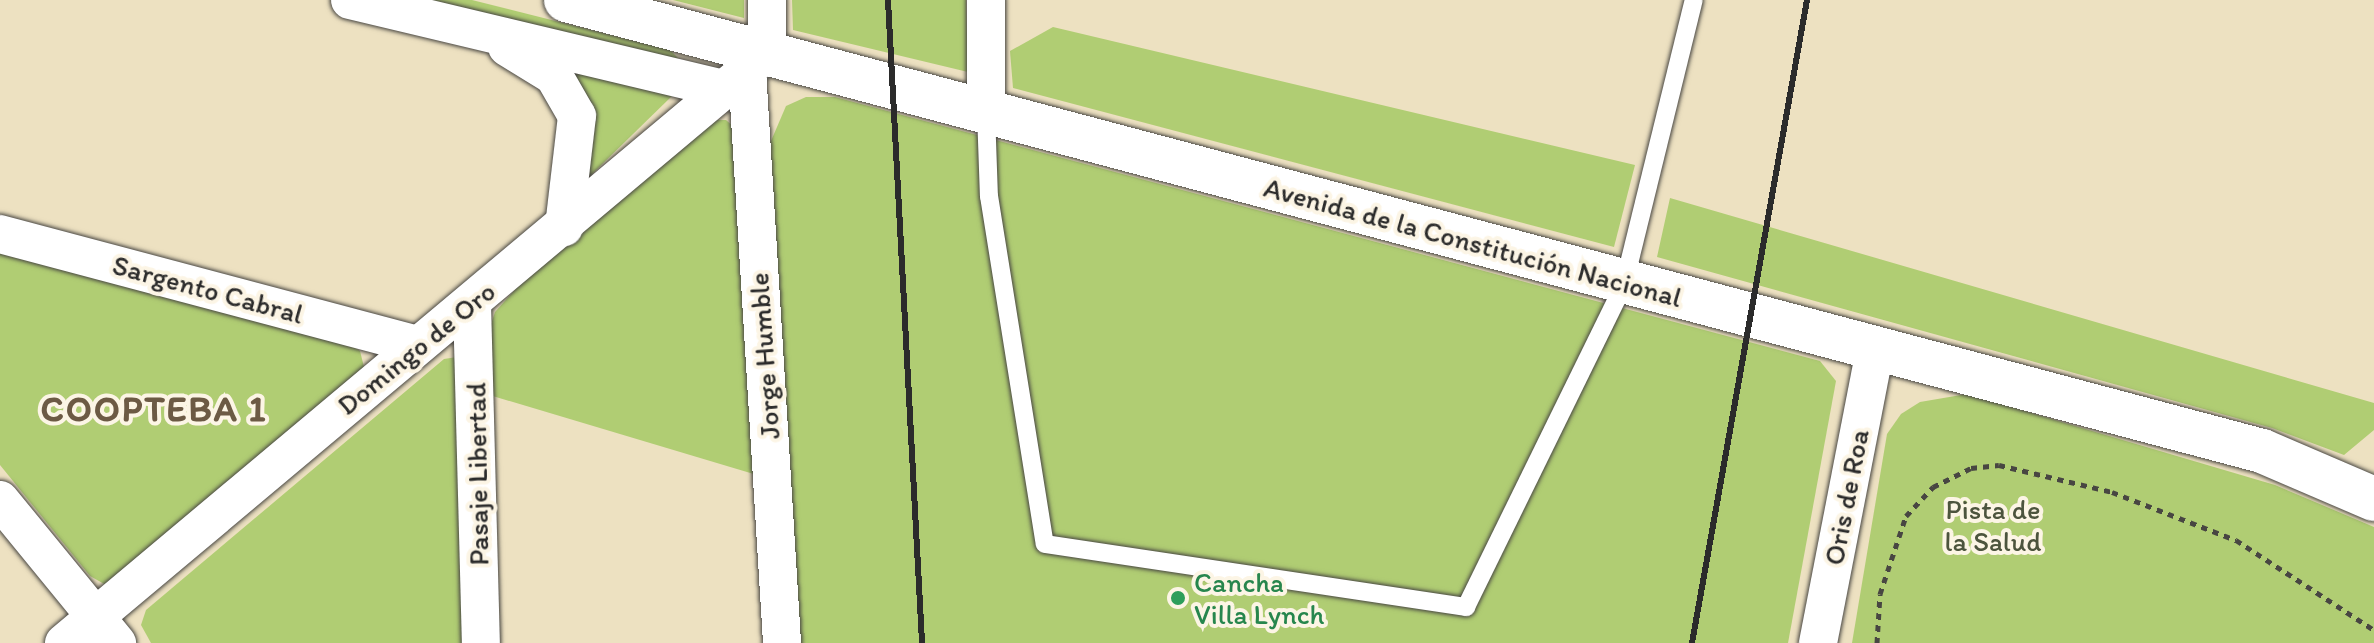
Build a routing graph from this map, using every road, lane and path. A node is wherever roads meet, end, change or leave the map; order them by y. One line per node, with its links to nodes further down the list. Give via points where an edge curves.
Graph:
1 (350, 0): 6 (street, Avenida de la Constitución Nacional)
2 (566, 0): 7 (main road, Avenida de la Constitución Nacional)
3 (767, 0): 7 (street, Jorge Humble)
4 (986, 0): 8 (street)
5 (1694, 0): 11 (lane)
6 (484, 33): 7 (street, Avenida de la Constitución Nacional); 9 (street, via 554,76 570,96 577,116)
7 (746, 70): 8 (main road, Avenida de la Constitución Nacional); 9 (street, Domingo de Oro); 21 (street, Jorge Humble)
8 (986, 109): 11 (main road, Avenida de la Constitución Nacional); 11 (lane, via 989,196 1045,544 1466,607)
9 (564, 227): 12 (street, Domingo de Oro)
10 (0, 234): 13 (street, Sargento Cabral)
11 (1624, 284): 14 (main road, Avenida de la Constitución Nacional)
12 (472, 304): 13 (street, Domingo de Oro); 20 (street, Pasaje Libertad)
13 (416, 345): 17 (street, Domingo de Oro)
14 (1875, 351): 15 (main road, Avenida de la Constitución Nacional, via 2262,451); 22 (street, Oris de Roa)
15 (2366, 485)
16 (0, 500): 17 (street)
17 (106, 630): 19 (street, Domingo de Oro)
18 (2374, 630): 23 (path, via 2236,540 2112,492 1999,465 1971,468 1933,487 1906,516 1880,594)
19 (64, 643)
20 (481, 643)
21 (782, 643)
22 (1818, 643)
23 (1877, 643)

